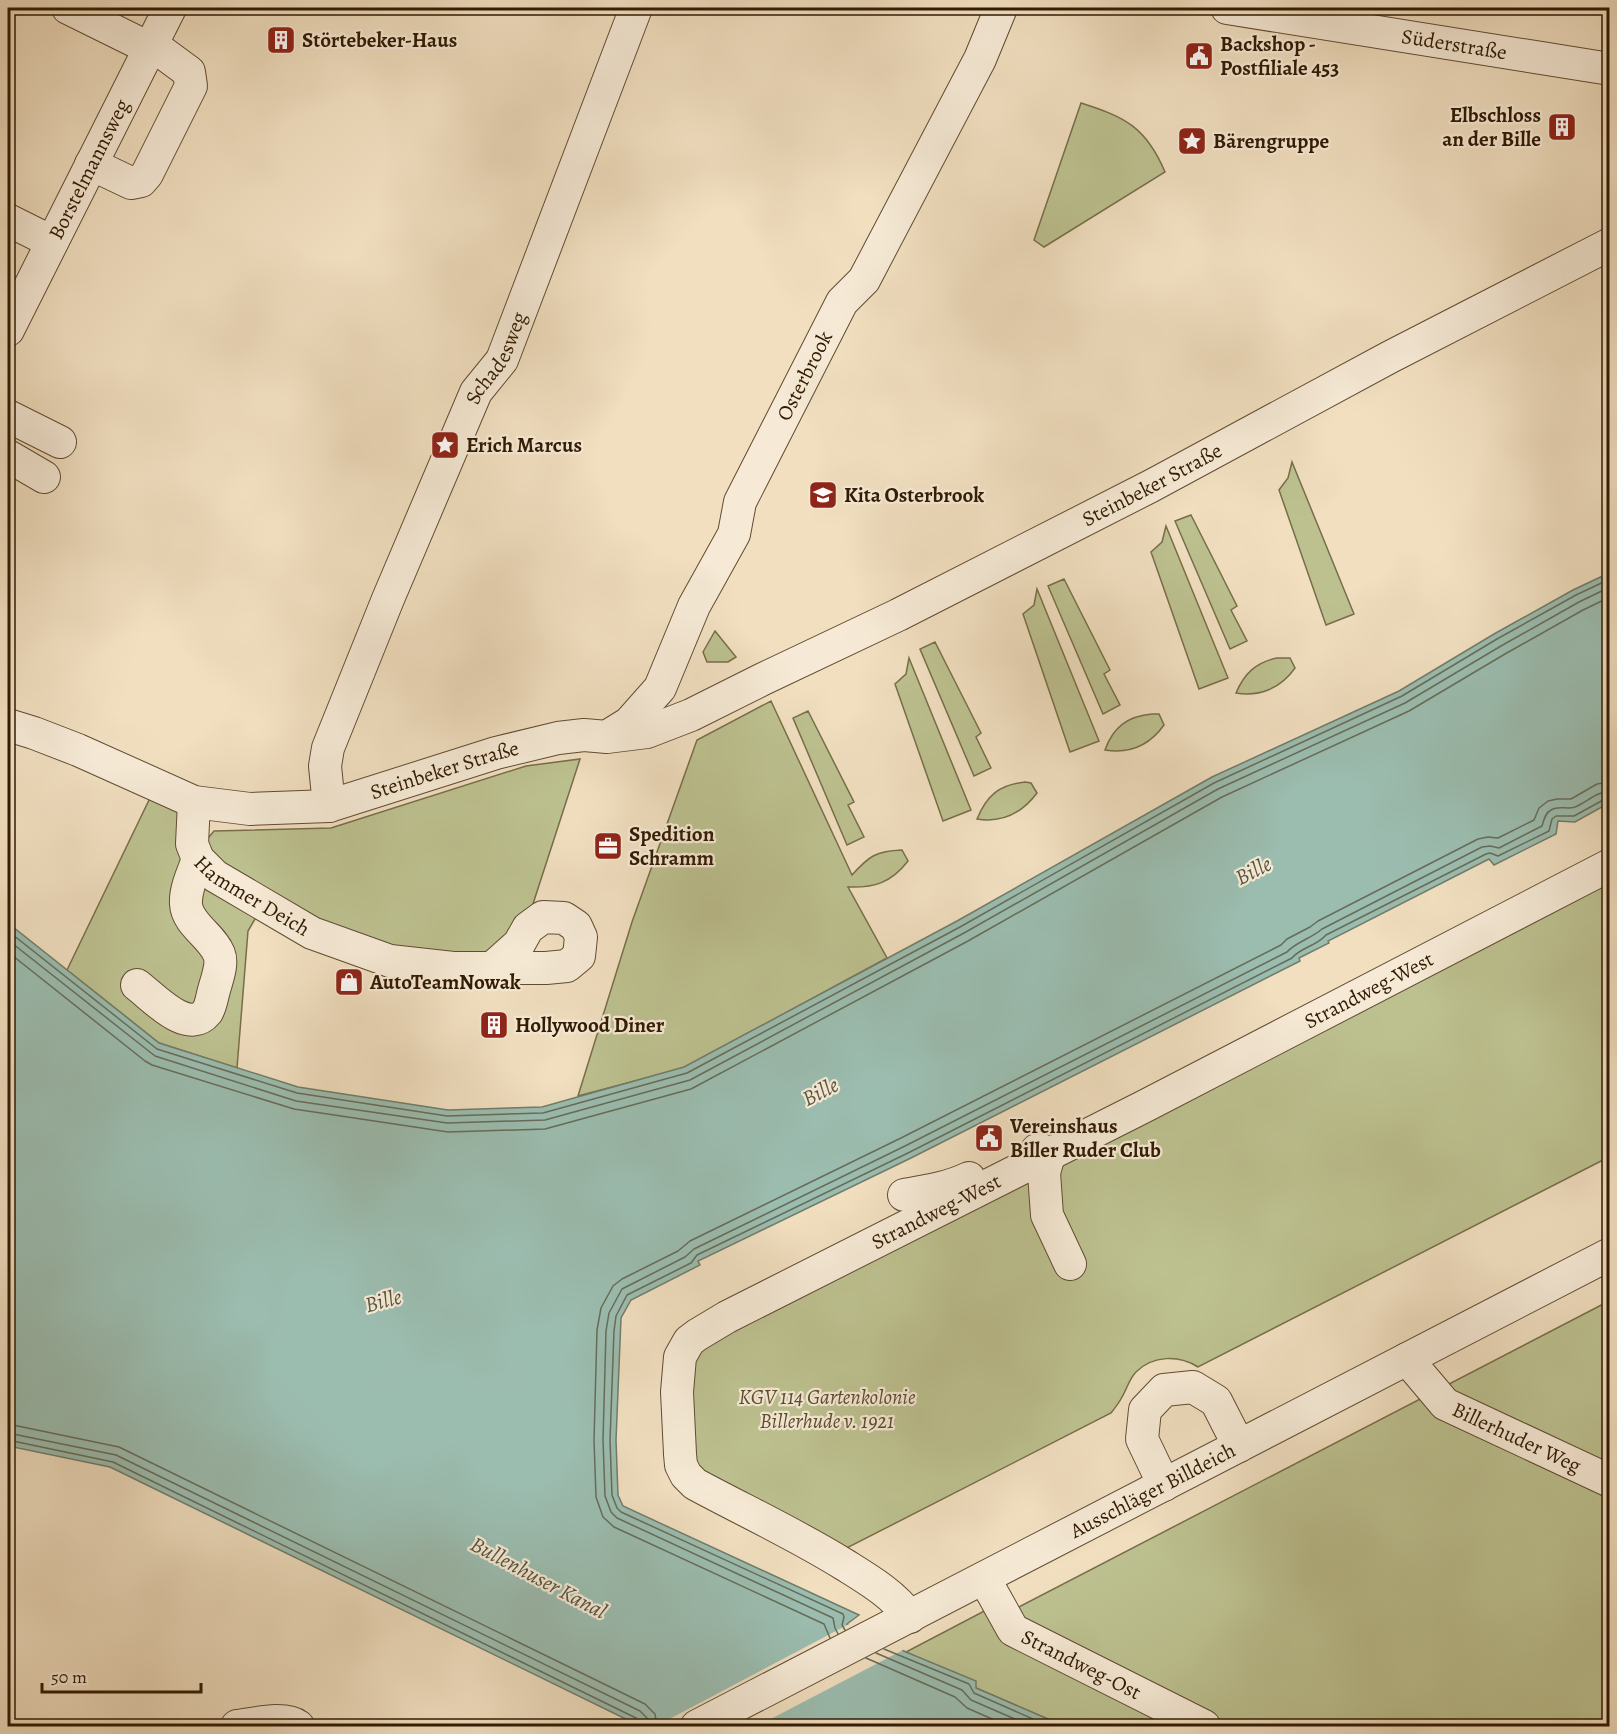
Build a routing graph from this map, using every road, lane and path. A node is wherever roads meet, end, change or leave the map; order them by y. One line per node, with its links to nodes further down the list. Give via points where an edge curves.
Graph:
1 (68, 8): 6 (street)
2 (170, 8): 6 (street, Borstelmannsweg)
3 (636, 8): 22 (street, Schadesweg, via 502,360 476,392 328,748 325,766)
4 (1001, 8): 17 (street, Osterbrook, via 980,59 864,280 842,302 740,502 734,534 694,606)
5 (1227, 8): 7 (street, Süderstraße)
6 (150, 46): 8 (street, Borstelmannsweg); 8 (street, via 189,72 192,86 141,181 131,183)
7 (1610, 69)
8 (91, 164): 10 (street, Borstelmannsweg)
9 (8, 220): 10 (street)
10 (52, 242): 12 (street, Borstelmannsweg)
11 (1610, 244): 18 (street, Steinbeker Straße, via 1151,486)
12 (8, 330)
13 (8, 416): 14 (street)
14 (60, 442)
15 (8, 456): 16 (street)
16 (44, 477)
17 (660, 688): 18 (street, via 684,691 692,706); 20 (street, Osterbrook, via 629,723)
18 (691, 715): 20 (street, Steinbeker Straße, via 647,732)
19 (8, 725): 21 (street, via 78,750)
20 (607, 736): 22 (street, Steinbeker Straße, via 558,738 496,753)
21 (194, 802): 22 (street, Steinbeker Straße, via 250,809); 23 (street, Hammer Deich, via 192,844)
22 (330, 806)
23 (198, 860): 25 (street, Hammer Deich, via 215,876 312,933 390,961); 26 (street, via 186,897 187,910 219,953 212,1000 206,1012 187,1020 178,1018)
24 (1610, 865): 27 (street, Strandweg-West)
25 (491, 969)
26 (137, 985)
27 (1048, 1155): 28 (street, via 1040,1149 959,1183); 30 (street, via 1044,1173 1047,1215); 36 (street, Strandweg-West, via 727,1317 689,1341 680,1357 679,1440 686,1475 695,1484 818,1548 891,1596)
28 (904, 1195)
29 (1610, 1254): 31 (street, Ausschläger Billdeich)
30 (1070, 1264)
31 (1407, 1359): 32 (street, Ausschläger Billdeich); 33 (street, Billerhuder Weg, via 1445,1404)
32 (1239, 1446): 34 (street, Ausschläger Billdeich); 34 (street, via 1216,1401 1193,1387 1164,1390 1145,1410 1142,1439)
33 (1610, 1481)
34 (1164, 1485): 35 (street, Ausschläger Billdeich)
35 (984, 1578): 36 (street, Ausschläger Billdeich); 40 (street, Strandweg-Ost, via 1013,1630)
36 (909, 1617): 39 (street, Ausschläger Billdeich)
37 (237, 1726): 38 (street, via 274,1721)
38 (298, 1726)
39 (697, 1726)
40 (1204, 1726)

